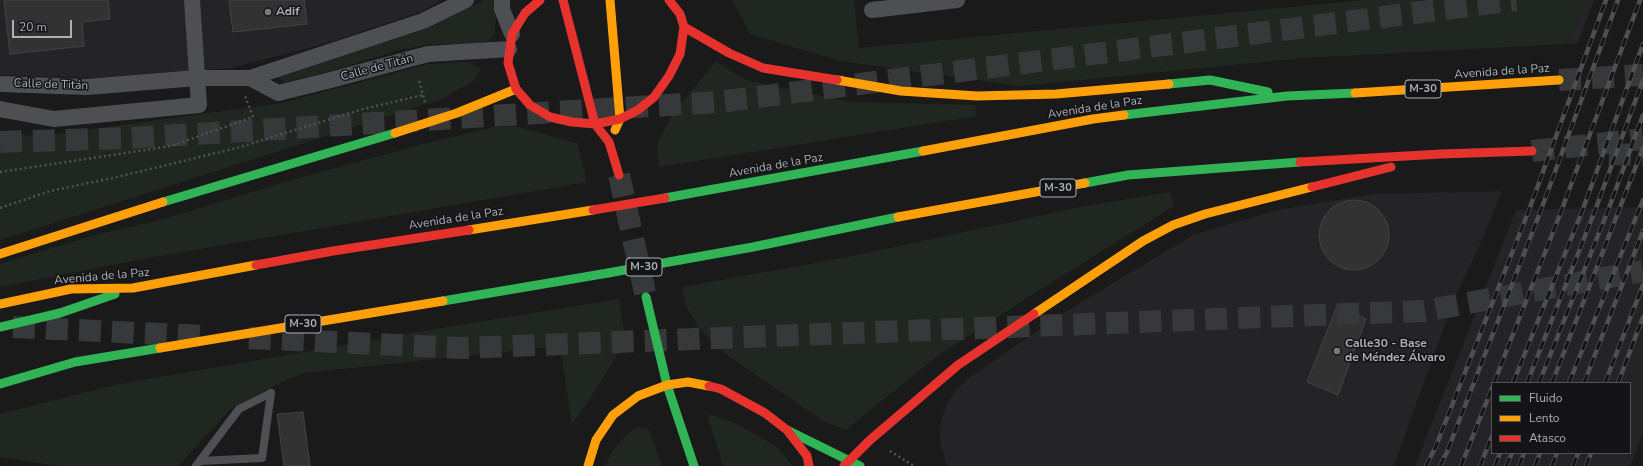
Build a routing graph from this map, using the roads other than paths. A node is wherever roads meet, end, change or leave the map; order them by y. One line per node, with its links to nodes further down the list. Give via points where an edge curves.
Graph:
1 (192, 0): 12 (street)
2 (466, 0): 13 (street, Calle de Titán, via 423,21)
3 (502, 0): 11 (street)
4 (540, 0): 11 (main road, via 525,13)
5 (563, 0): 20 (main road)
6 (610, 0): 19 (main road)
7 (669, 0): 10 (main road)
8 (957, 0): 9 (street)
9 (872, 10)
10 (682, 14): 17 (main road, via 729,53 763,68 901,91 1014,96 1210,80); 19 (main road, via 683,41 680,54 669,76 654,97 638,110)
11 (510, 42): 13 (street, Calle de Titán, via 428,54 278,93); 16 (main road, via 508,63)
12 (197, 78): 13 (street, Calle de Titán); 15 (street, Calle de Titán, via 87,87); 18 (street, via 199,105 54,119)
13 (250, 78)
14 (1559, 80): 17 (main road, Avenida de la Paz / M-30)
15 (0, 84)
16 (516, 89): 20 (main road, via 530,105 550,117); 25 (main road, via 457,113 372,141 119,215)
17 (1287, 96): 26 (main road, Avenida de la Paz / M-30, bridge, via 1093,119 665,198 333,251)
18 (0, 109)
19 (620, 119): 20 (main road); 21 (main road)
20 (595, 124): 21 (main road)
21 (609, 142): 24 (main road)
22 (1532, 151): 23 (main road, M-30)
23 (1441, 154): 30 (main road, M-30, bridge, via 1128,175 608,273 75,362); 33 (main road, via 1206,214 1173,225 1143,241 958,365)
24 (619, 175)
25 (0, 254)
26 (133, 288): 28 (main road, Avenida de la Paz / M-30, via 71,289); 29 (main road, via 60,313)
27 (646, 297): 31 (main road)
28 (0, 304)
29 (0, 327)
30 (0, 384)
31 (667, 385): 32 (main road, via 688,382 721,389 765,413); 35 (main road, via 638,396 613,415 596,440); 36 (main road)
32 (787, 430): 33 (main road); 37 (main road, via 807,456)
33 (846, 463): 38 (main road)
34 (198, 464): 34 (lane, via 240,409 271,393 262,458)
35 (588, 466)
36 (694, 466)
37 (809, 466)
38 (860, 466)

